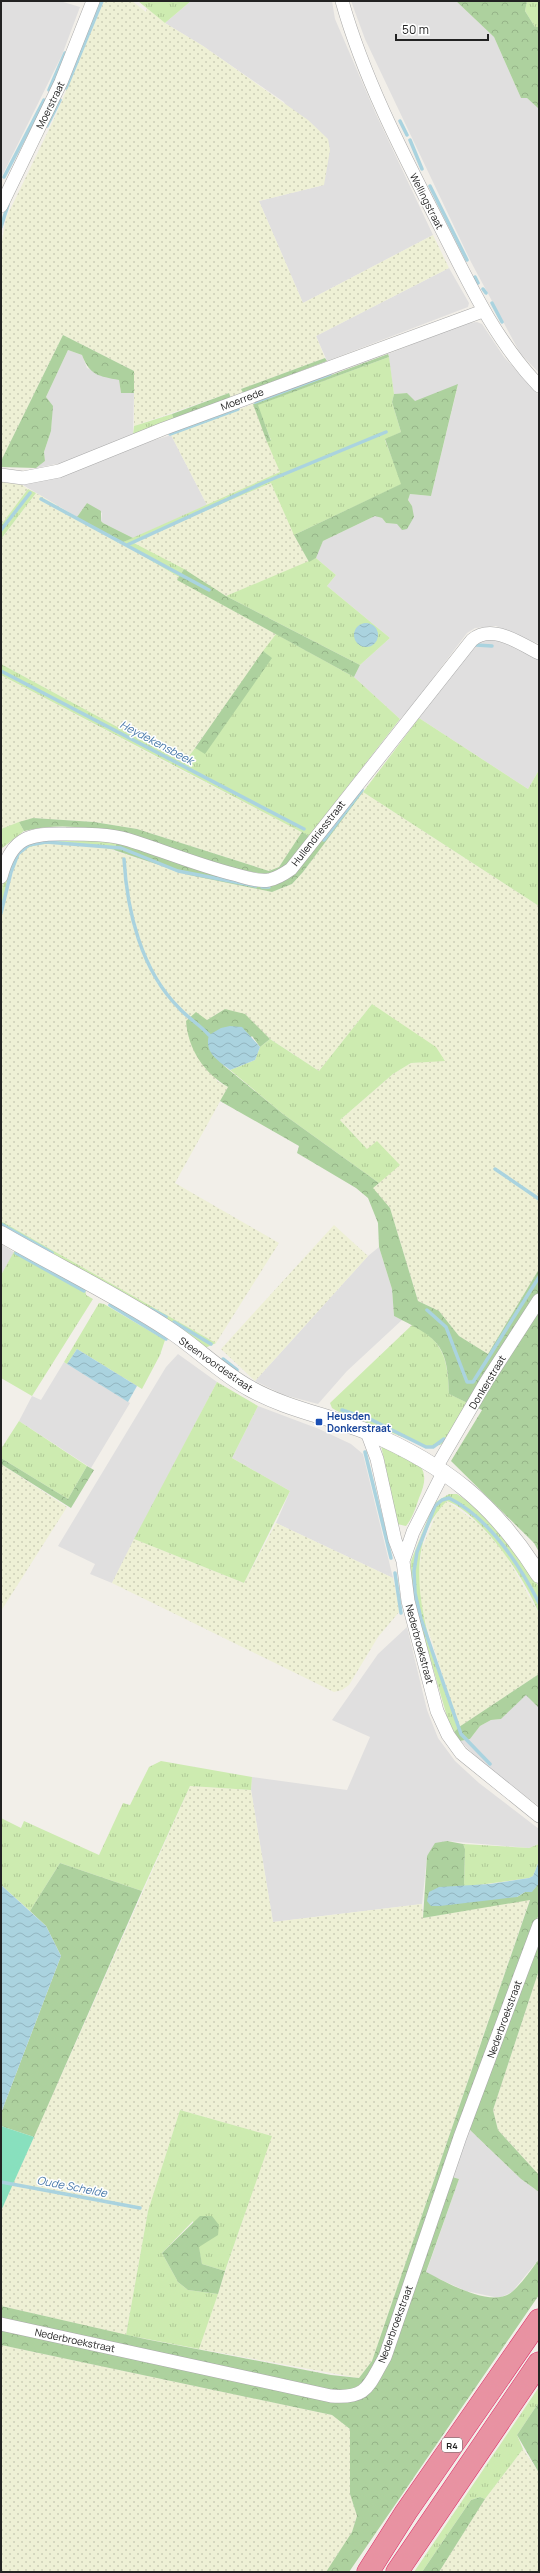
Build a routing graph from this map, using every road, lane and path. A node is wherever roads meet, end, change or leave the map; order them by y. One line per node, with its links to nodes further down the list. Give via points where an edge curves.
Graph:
1 (93, 1): 3 (street, Moerstraat, via 61,82)
2 (342, 1): 4 (street, Wellingstraat, via 366,67 402,151)
3 (1, 206)
4 (483, 311): 5 (street, Wellingstraat, via 520,364); 6 (street, Moerrede, via 176,423 59,471 23,478)
5 (539, 386)
6 (1, 475)
7 (539, 653): 8 (street, Hullendriesstraat, via 493,633 482,634 472,640 291,869 279,877 268,880 253,879 178,858 128,840 84,834 34,835 14,846 6,858)
8 (1, 877)
9 (1, 1234): 11 (street, Steenvoordestraat, via 167,1329 247,1387 267,1398)
10 (539, 1300): 12 (street, Donkerstraat, via 486,1382)
11 (368, 1432): 12 (street, Steenvoordestraat); 13 (street, Nederbroekstraat, via 377,1459 395,1540)
12 (440, 1469): 13 (street, Donkerstraat, via 413,1532); 14 (street, Steenvoordestraat, via 488,1508 506,1528)
13 (404, 1561): 15 (street, Nederbroekstraat, via 408,1601 438,1711 448,1735 461,1753)
14 (539, 1575)
15 (539, 1816)
16 (539, 1925): 18 (street, Nederbroekstraat, via 460,2137 385,2357 366,2391 349,2398 331,2396)
17 (539, 2320): 20 (highway, R4, via 406,2512)
18 (1, 2324)
19 (539, 2363): 21 (highway, R4)
20 (368, 2572)
21 (397, 2572)

